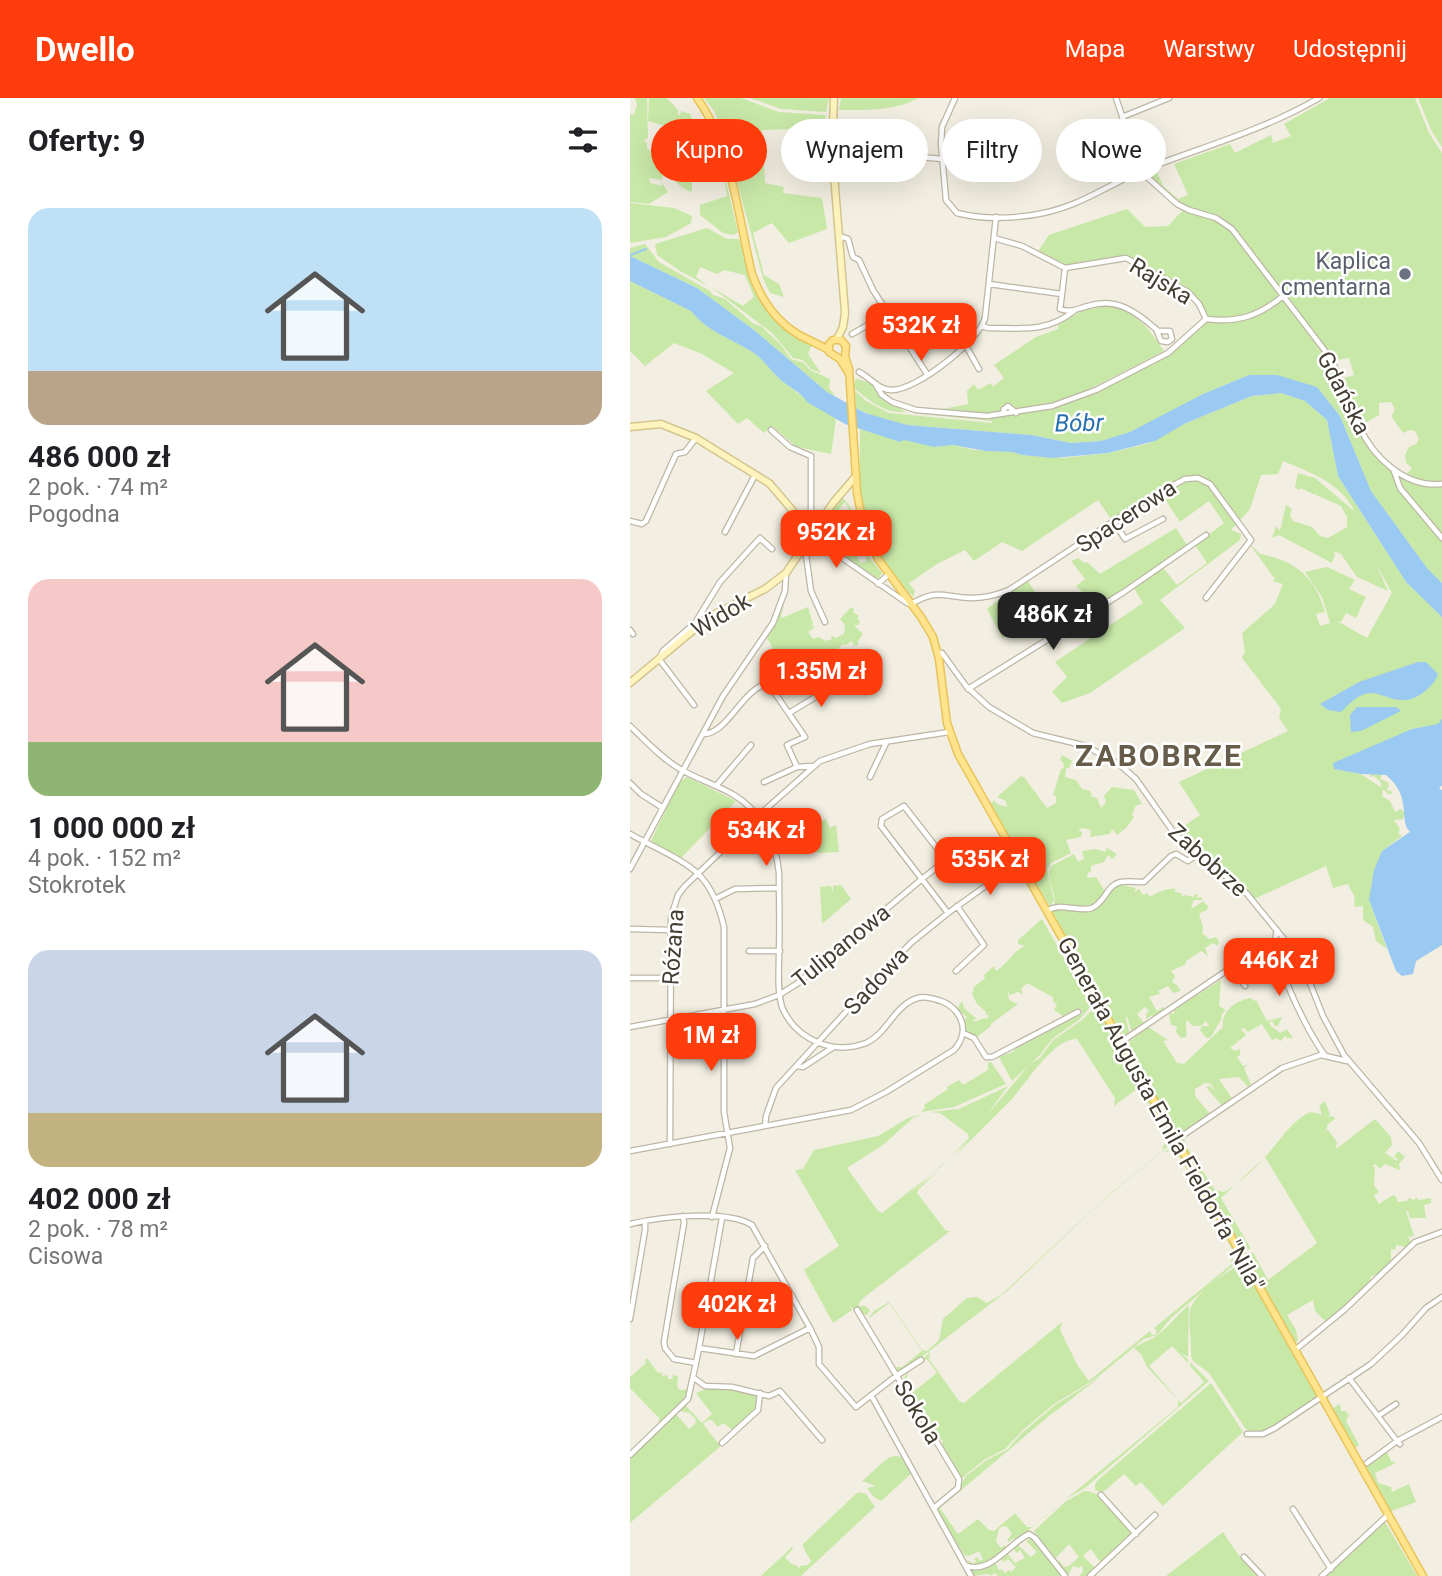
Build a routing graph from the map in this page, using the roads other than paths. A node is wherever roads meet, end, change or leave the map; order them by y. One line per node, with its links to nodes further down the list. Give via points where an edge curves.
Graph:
1 (697, 98): 34 (main road, via 721,145 756,285 778,319)
2 (834, 98): 8 (street)
3 (955, 98): 9 (street)
4 (1116, 98): 7 (street, Gdańska)
5 (1169, 98): 7 (street)
6 (1319, 98): 12 (street, via 1258,130)
7 (1122, 117)
8 (833, 119)
9 (946, 119)
10 (928, 158): 11 (street)
11 (942, 159)
12 (1166, 162)
13 (835, 182): 18 (street)
14 (944, 182): 17 (street, via 952,210)
15 (1118, 182): 17 (street, via 1058,209)
16 (1152, 182): 25 (street, Gdańska, via 1177,204 1228,225)
17 (996, 217): 19 (street)
18 (839, 239): 20 (street, via 848,239); 21 (street)
19 (994, 239): 22 (street, via 1022,246); 23 (street)
20 (853, 257): 21 (street); 28 (street)
21 (841, 265): 35 (street, via 845,313)
22 (1065, 268): 24 (street); 29 (street, Rajska, via 1126,258 1188,292)
23 (989, 284): 24 (street); 31 (street)
24 (1062, 293): 26 (street)
25 (1283, 296): 29 (street, via 1268,309 1248,316); 46 (street, Gdańska, via 1335,365 1363,435)
26 (1060, 309): 27 (street, Rajska); 30 (street)
27 (1075, 311): 30 (street, Rajska); 32 (street, Rajska, via 1114,303 1143,316)
28 (889, 313): 33 (street); 41 (street)
29 (1206, 319): 42 (street, via 1168,354 1052,406 1016,413 1008,406 1003,414 947,414 901,407 882,395)
30 (1059, 323): 31 (street, via 1022,328)
31 (982, 326): 36 (street)
32 (1156, 329)
33 (852, 334)
34 (812, 341): 35 (main road); 37 (main road)
35 (837, 341): 37 (main road); 38 (main road)
36 (965, 344): 39 (street); 41 (street)
37 (828, 350): 38 (main road, via 831,355)
38 (841, 355): 48 (main road, Generała Augusta Emila Fieldorfa "Nila", via 849,378)
39 (979, 369)
40 (859, 372): 42 (street)
41 (927, 374): 42 (street, via 898,389)
42 (876, 385)
43 (630, 427): 45 (street, via 662,424)
44 (771, 430): 53 (street, via 790,447 811,456)
45 (696, 438): 47 (street); 51 (street, via 685,452 676,454 646,521)
46 (1394, 470): 49 (street, Gdańska, via 1419,482); 57 (street, Gdańska, via 1400,488)
47 (755, 475): 53 (street, via 777,490 799,518); 54 (street)
48 (856, 477): 53 (street, Widok); 61 (main road, Generała Augusta Emila Fieldorfa "Nila", via 867,539)
49 (1442, 484)
50 (1163, 519): 52 (street, via 1125,539)
51 (630, 521)
52 (1114, 522): 63 (street, Spacerowa, via 1185,479 1198,478 1210,484 1251,540); 66 (street, Spacerowa, via 1009,590 977,598 934,593)
53 (813, 525): 55 (street, Widok)
54 (725, 532)
55 (811, 534): 59 (street, Widok); 62 (street, Generała Augusta Emila Fieldorfa "Nila")
56 (1206, 535): 72 (street)
57 (1442, 538)
58 (772, 548): 65 (street, via 760,538)
59 (802, 550): 60 (street, Widok); 67 (street, via 811,591)
60 (786, 573): 69 (street, Widok, via 709,617); 77 (street, via 785,592 773,623 727,690)
61 (889, 574): 62 (street); 66 (main road, Generała Augusta Emila Fieldorfa "Nila")
62 (878, 584): 66 (street, Generała Augusta Emila Fieldorfa "Nila")
63 (1206, 598)
64 (700, 599): 65 (street)
65 (705, 603): 69 (street, via 695,623)
66 (911, 604): 68 (main road, Generała Augusta Emila Fieldorfa "Nila", via 930,630)
67 (825, 622)
68 (938, 653): 72 (street, Zabobrze); 76 (main road, Generała Augusta Emila Fieldorfa "Nila")
69 (659, 659): 71 (street, Widok); 73 (street)
70 (845, 679): 74 (street)
71 (630, 683)
72 (968, 688): 91 (street, Zabobrze, via 1027,730 1086,746 1119,765 1136,779 1172,831)
73 (694, 705)
74 (789, 713): 77 (street, via 766,683 747,695 714,733); 81 (street, via 805,737 787,745)
75 (630, 726): 82 (street)
76 (949, 732): 78 (street, Różana); 92 (main road, Generała Augusta Emila Fieldorfa "Nila")
77 (704, 734): 82 (street)
78 (887, 742): 80 (street, Różana); 83 (street)
79 (751, 745): 86 (street)
80 (812, 766): 81 (street, Różana); 88 (street, Różana)
81 (797, 767): 84 (street, Różana)
82 (683, 772): 86 (street); 87 (street)
83 (870, 777)
84 (764, 782)
85 (630, 783): 87 (street)
86 (716, 786): 88 (street, via 736,796)
87 (663, 808): 90 (street)
88 (757, 817): 94 (street, Różana); 96 (street, via 774,844)
89 (630, 834): 90 (street)
90 (646, 843): 93 (street); 94 (street)
91 (1198, 854): 99 (street, via 1188,861 1171,856 1144,882 1120,882 1091,908 1058,906); 103 (street, Zabobrze, via 1243,890)
92 (1019, 862): 98 (street, Sadowa); 99 (main road, Generała Augusta Emila Fieldorfa "Nila")
93 (630, 869)
94 (698, 874): 97 (street); 102 (street, Różana, via 678,895)
95 (922, 879): 95 (street, via 943,858 904,806 880,824); 100 (street); 110 (street, Tulipanowa)
96 (779, 888): 97 (street, via 736,889); 105 (street)
97 (715, 900): 111 (street, via 724,933)
98 (957, 906): 100 (street, Sadowa); 106 (street, via 984,945)
99 (1047, 911): 117 (main road, Generała Augusta Emila Fieldorfa "Nila")
100 (948, 913): 116 (street, Sadowa, via 912,942)
101 (631, 929): 102 (street)
102 (671, 930): 108 (street, Różana)
103 (1278, 930): 119 (street, via 1276,939 1295,1005); 120 (street, Zabobrze, via 1306,972)
104 (749, 951): 105 (street)
105 (779, 951): 110 (street)
106 (956, 971)
107 (630, 978): 108 (street)
108 (670, 978): 113 (street, Różana)
109 (1245, 986): 117 (street, via 1233,967)
110 (779, 995): 111 (street, Tulipanowa); 116 (street, via 792,1024)
111 (725, 1009): 113 (street, Tulipanowa); 123 (street)
112 (1078, 1012): 115 (street, via 990,1057 974,1038)
113 (670, 1020): 114 (street, Tulipanowa); 125 (street, Różana)
114 (630, 1027)
115 (963, 1033): 118 (street, via 962,1020 951,1006 917,998 870,1040); 122 (street, via 954,1050 860,1107)
116 (818, 1042): 118 (street); 121 (street, Sadowa)
117 (1121, 1042): 124 (main road, Generała Augusta Emila Fieldorfa "Nila")
118 (832, 1048): 121 (street, via 803,1067)
119 (1325, 1055): 120 (street); 124 (street, via 1274,1072)
120 (1348, 1061): 127 (street, Zabobrze, via 1419,1143)
121 (796, 1066): 122 (street, Sadowa, via 774,1091)
122 (765, 1126): 123 (street)
123 (727, 1133): 125 (street); 129 (street, via 730,1148)
124 (1176, 1140): 141 (main road, Generała Augusta Emila Fieldorfa "Nila")
125 (670, 1144): 126 (street)
126 (630, 1151)
127 (1442, 1180)
128 (683, 1216): 129 (street); 131 (street); 144 (street, via 665,1348 674,1359)
129 (712, 1217): 130 (street)
130 (722, 1218): 134 (street, via 749,1223); 140 (street)
131 (645, 1221): 132 (street); 135 (street)
132 (630, 1224)
133 (1442, 1232): 141 (street, via 1415,1242)
134 (765, 1245): 139 (street); 142 (street, via 753,1258)
135 (633, 1285): 138 (street)
136 (1442, 1297): 147 (street, via 1371,1364)
137 (857, 1310): 145 (street, Sokola)
138 (630, 1319)
139 (810, 1328): 142 (street, via 754,1356); 149 (street, via 819,1347 819,1364 856,1407)
140 (699, 1348): 142 (street); 144 (street)
141 (1295, 1350): 150 (main road, Generała Augusta Emila Fieldorfa "Nila")
142 (736, 1354)
143 (921, 1360): 145 (street)
144 (696, 1363): 146 (street)
145 (896, 1376): 149 (street); 161 (street, Sokola, via 960,1480 956,1490)
146 (694, 1378): 148 (street, via 705,1386); 158 (street, via 686,1401)
147 (1349, 1378): 150 (street); 152 (street)
148 (760, 1392): 155 (street, via 769,1396 780,1391); 157 (street, via 758,1410)
149 (871, 1395): 161 (street)
150 (1321, 1396): 154 (street, via 1271,1431); 163 (main road, Generała Augusta Emila Fieldorfa "Nila")
151 (1396, 1404): 152 (street)
152 (1378, 1416): 156 (street)
153 (1442, 1417): 156 (street)
154 (1247, 1434)
155 (822, 1440)
156 (1399, 1442): 159 (street)
157 (722, 1443)
158 (630, 1455)
159 (1367, 1463)
160 (1101, 1494): 165 (street)
161 (934, 1508): 167 (street)
162 (1293, 1509): 168 (street)
163 (1388, 1514): 168 (street); 174 (main road, Generała Augusta Emila Fieldorfa "Nila")
164 (1156, 1515): 165 (street)
165 (1136, 1534): 171 (street)
166 (1244, 1557): 172 (street)
167 (965, 1565): 169 (street); 170 (street, via 985,1568 1030,1535)
168 (1331, 1569): 173 (street)
169 (971, 1576)
170 (1065, 1576)
171 (1090, 1576)
172 (1262, 1576)
173 (1322, 1576)
174 (1423, 1576)

